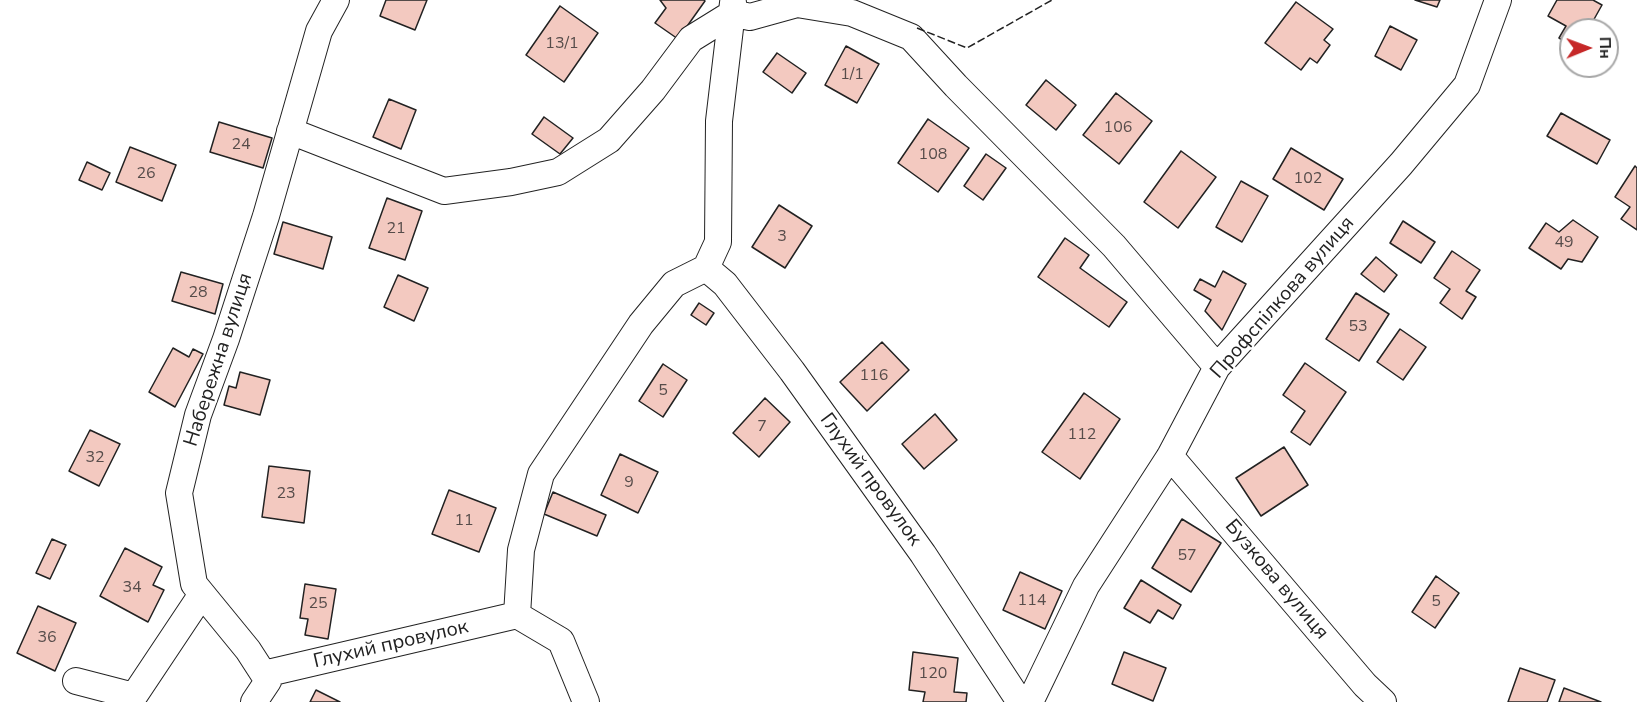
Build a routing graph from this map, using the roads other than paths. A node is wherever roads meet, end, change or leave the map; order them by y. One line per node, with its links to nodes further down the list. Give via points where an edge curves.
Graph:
1 (336, 0): 4 (street, Набережна вулиця, via 319,31)
2 (1498, 0): 6 (street, Профспілкова вулиця, via 1467,85 1401,164)
3 (733, 7): 4 (street, via 691,39 609,140 558,172 444,190); 5 (street, via 719,121 718,242); 6 (street, via 750,17 797,4 852,13 911,37 1114,246)
4 (290, 131): 8 (street, Набережна вулиця, via 266,216 198,415 179,493 194,584)
5 (706, 268): 9 (street, via 674,284 640,324 541,474 521,550); 14 (street, Глухий провулок, via 725,284 792,371 923,554)
6 (1217, 366): 7 (street, Профспілкова вулиця)
7 (1170, 456): 15 (street, Профспілкова вулиця, via 1086,586); 16 (street, Бузкова вулиця)
8 (202, 594): 10 (street, Набережна вулиця); 11 (street, via 134,696)
9 (517, 615): 10 (street, Глухий провулок); 13 (street, via 561,641)
10 (264, 674): 12 (street, via 268,681)
11 (76, 681)
12 (254, 702)
13 (586, 702)
14 (1020, 702)
15 (1030, 702)
16 (1383, 702)

